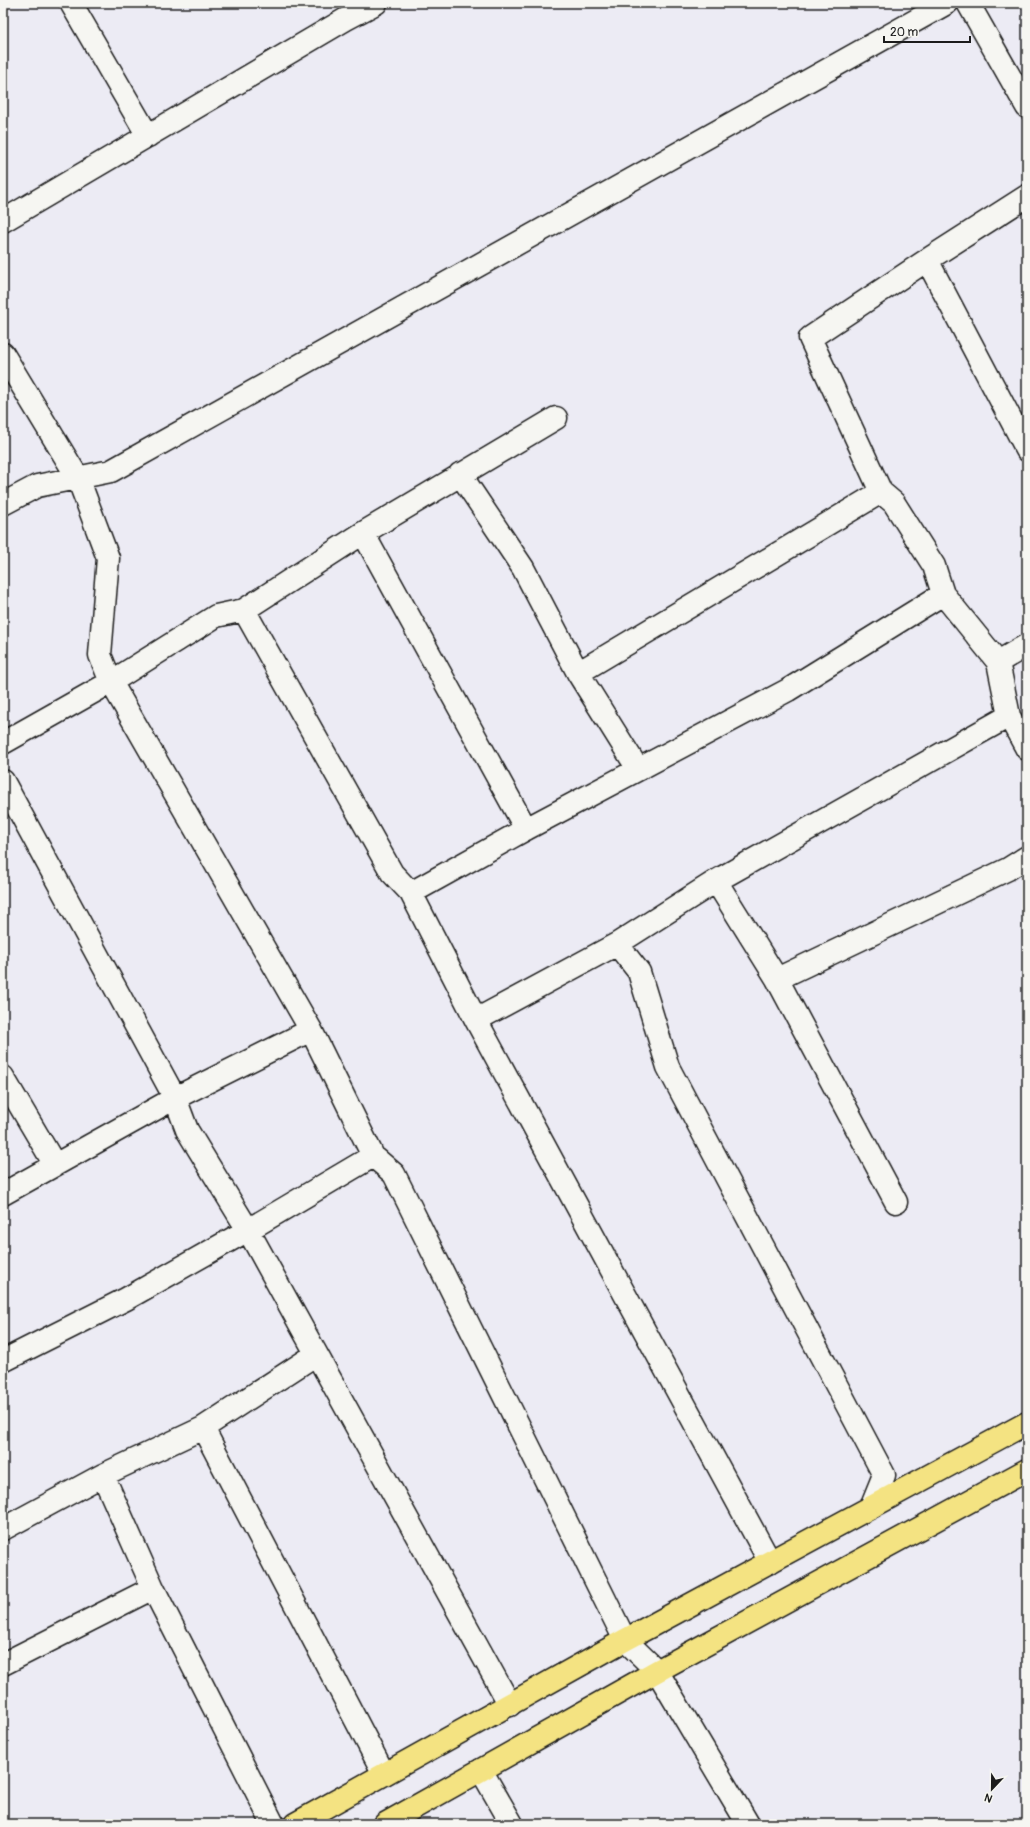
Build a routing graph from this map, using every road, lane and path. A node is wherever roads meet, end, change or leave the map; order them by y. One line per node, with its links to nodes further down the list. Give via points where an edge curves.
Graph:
1 (71, 3): 7 (street)
2 (376, 3): 5 (street)
3 (947, 3): 15 (street, via 111,471)
4 (968, 3): 6 (street)
5 (341, 11): 7 (street)
6 (1027, 107)
7 (148, 136): 9 (street)
8 (1027, 196): 10 (street)
9 (3, 221)
10 (927, 260): 13 (street); 16 (street, via 810,338)
11 (3, 354): 15 (street)
12 (556, 418): 14 (street)
13 (1027, 450)
14 (460, 474): 18 (street); 23 (street, via 523,568)
15 (78, 478): 17 (street, via 37,486); 24 (street, via 108,558 100,655)
16 (881, 492): 19 (street, via 894,502 934,566); 23 (street)
17 (3, 504)
18 (363, 533): 20 (street); 30 (street)
19 (943, 594): 22 (street); 28 (street, via 788,690)
20 (244, 610): 24 (street, via 216,616); 33 (street, via 392,873)
21 (1027, 645): 22 (street)
22 (998, 662): 25 (street)
23 (578, 673): 28 (street)
24 (111, 682): 26 (street); 37 (street)
25 (1009, 716): 27 (street); 32 (street)
26 (3, 743)
27 (1027, 749)
28 (638, 769): 30 (street)
29 (3, 781): 39 (street)
30 (526, 829): 33 (street)
31 (1027, 857): 35 (street, via 1008,869)
32 (716, 881): 34 (street); 35 (street)
33 (411, 894): 36 (street)
34 (617, 944): 36 (street); 51 (street, via 639,972 668,1067 884,1475)
35 (778, 979): 43 (street)
36 (476, 1020): 53 (street)
37 (310, 1030): 39 (street); 40 (street)
38 (3, 1077): 41 (street)
39 (175, 1098): 41 (street); 44 (street, via 187,1130)
40 (373, 1156): 44 (street); 55 (street, via 394,1174)
41 (55, 1165): 42 (street)
42 (3, 1194)
43 (896, 1202)
44 (248, 1230): 45 (street); 46 (street, via 126,1299)
45 (315, 1355): 48 (street); 58 (street)
46 (3, 1361)
47 (1027, 1423): 51 (main road)
48 (203, 1428): 50 (street); 60 (street)
49 (1027, 1470): 57 (main road)
50 (103, 1475): 52 (street); 54 (street)
51 (871, 1508): 53 (main road)
52 (3, 1529)
53 (770, 1562): 55 (main road)
54 (153, 1588): 56 (street); 61 (street)
55 (625, 1640): 57 (street); 58 (main road)
56 (3, 1664)
57 (657, 1671): 59 (main road); 65 (street)
58 (510, 1705): 60 (main road)
59 (481, 1770): 63 (main road); 64 (street)
60 (384, 1774): 62 (main road)
61 (273, 1824)
62 (295, 1824)
63 (384, 1824)
64 (512, 1824)
65 (748, 1824)

